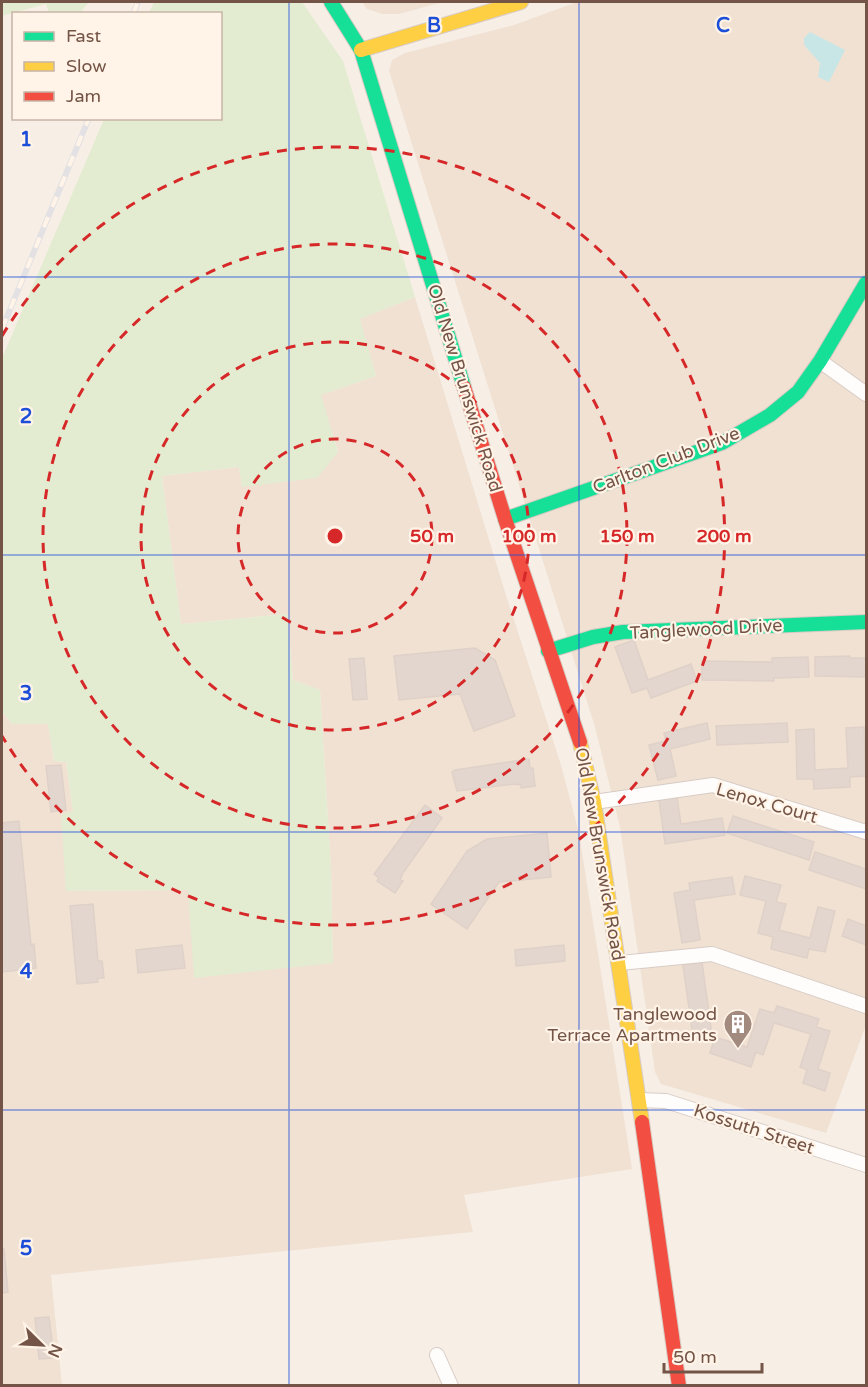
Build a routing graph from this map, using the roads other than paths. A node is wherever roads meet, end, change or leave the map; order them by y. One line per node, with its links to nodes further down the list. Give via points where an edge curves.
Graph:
1 (331, 2): 3 (main road, Old New Brunswick Road)
2 (521, 2): 3 (main road)
3 (361, 50): 7 (main road, Old New Brunswick Road)
4 (867, 283): 5 (main road, Carlton Club Drive)
5 (820, 361): 6 (street); 7 (main road, Carlton Club Drive, via 798,392 770,415 722,443)
6 (867, 394)
7 (505, 519): 9 (main road, Old New Brunswick Road)
8 (867, 622): 9 (main road, Tanglewood Drive, via 623,632)
9 (548, 651): 10 (main road, Old New Brunswick Road, via 580,741)
10 (594, 802): 11 (street, Lenox Court, via 713,785); 12 (main road, Old New Brunswick Road)
11 (867, 832)
12 (620, 963): 13 (street, via 712,954); 14 (main road, Old New Brunswick Road)
13 (867, 1006)
14 (640, 1100): 15 (street, Kossuth Street, via 666,1101); 18 (main road, Old New Brunswick Road)
15 (867, 1165)
16 (437, 1355): 17 (street)
17 (451, 1386)
18 (679, 1386)

